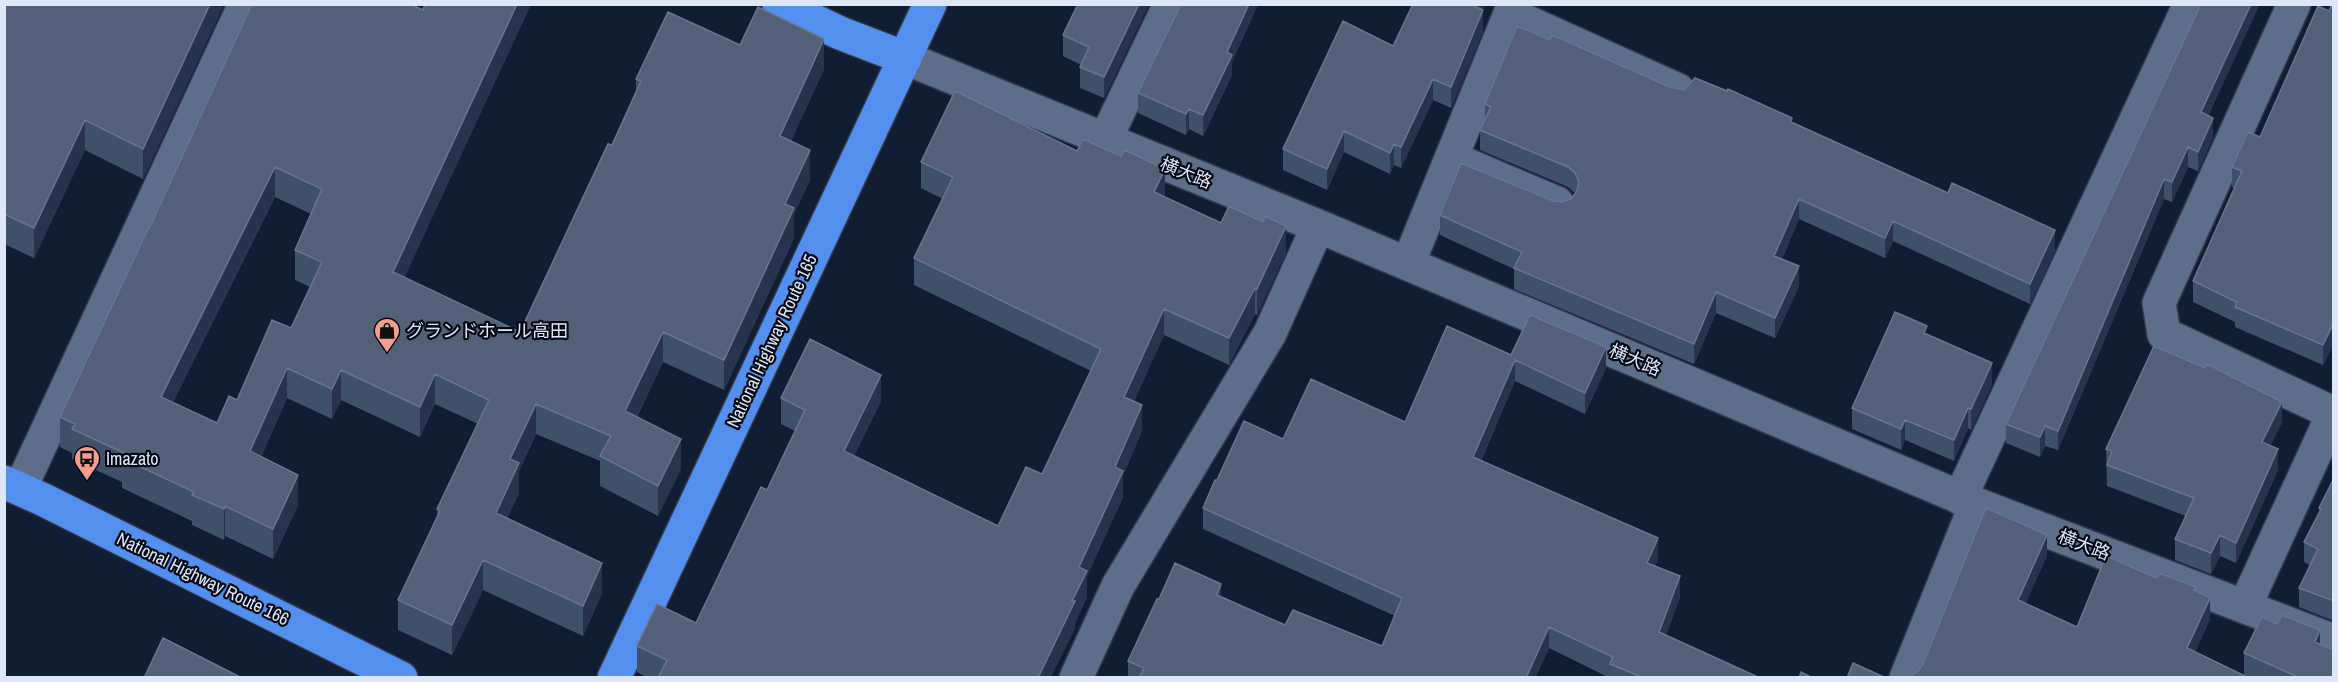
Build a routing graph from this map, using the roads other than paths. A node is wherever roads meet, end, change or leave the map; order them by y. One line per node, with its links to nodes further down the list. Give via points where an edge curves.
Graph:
1 (245, 4): 16 (street)
2 (779, 4): 8 (highway)
3 (930, 4): 8 (highway, National Highway Route 165)
4 (1170, 4): 10 (street)
5 (2190, 4): 17 (street)
6 (2294, 4): 15 (street, via 2159,303 2164,334)
7 (1513, 10): 9 (street); 11 (street)
8 (905, 58): 10 (street, 横大路); 21 (highway, National Highway Route 165)
9 (1678, 90)
10 (1105, 140): 13 (street, 横大路)
11 (1451, 158): 12 (street); 14 (street)
12 (1560, 204)
13 (1318, 226): 14 (street, 横大路); 22 (street, via 1270,333 1118,586)
14 (1408, 264): 17 (street, 横大路)
15 (2333, 412): 18 (street)
16 (8, 484): 20 (highway, National Highway Route 166)
17 (1968, 501): 18 (street, 横大路); 23 (street)
18 (2245, 606): 19 (street, 横大路)
19 (2334, 641)
20 (401, 678)
21 (614, 678)
22 (1076, 678)
23 (1906, 678)

